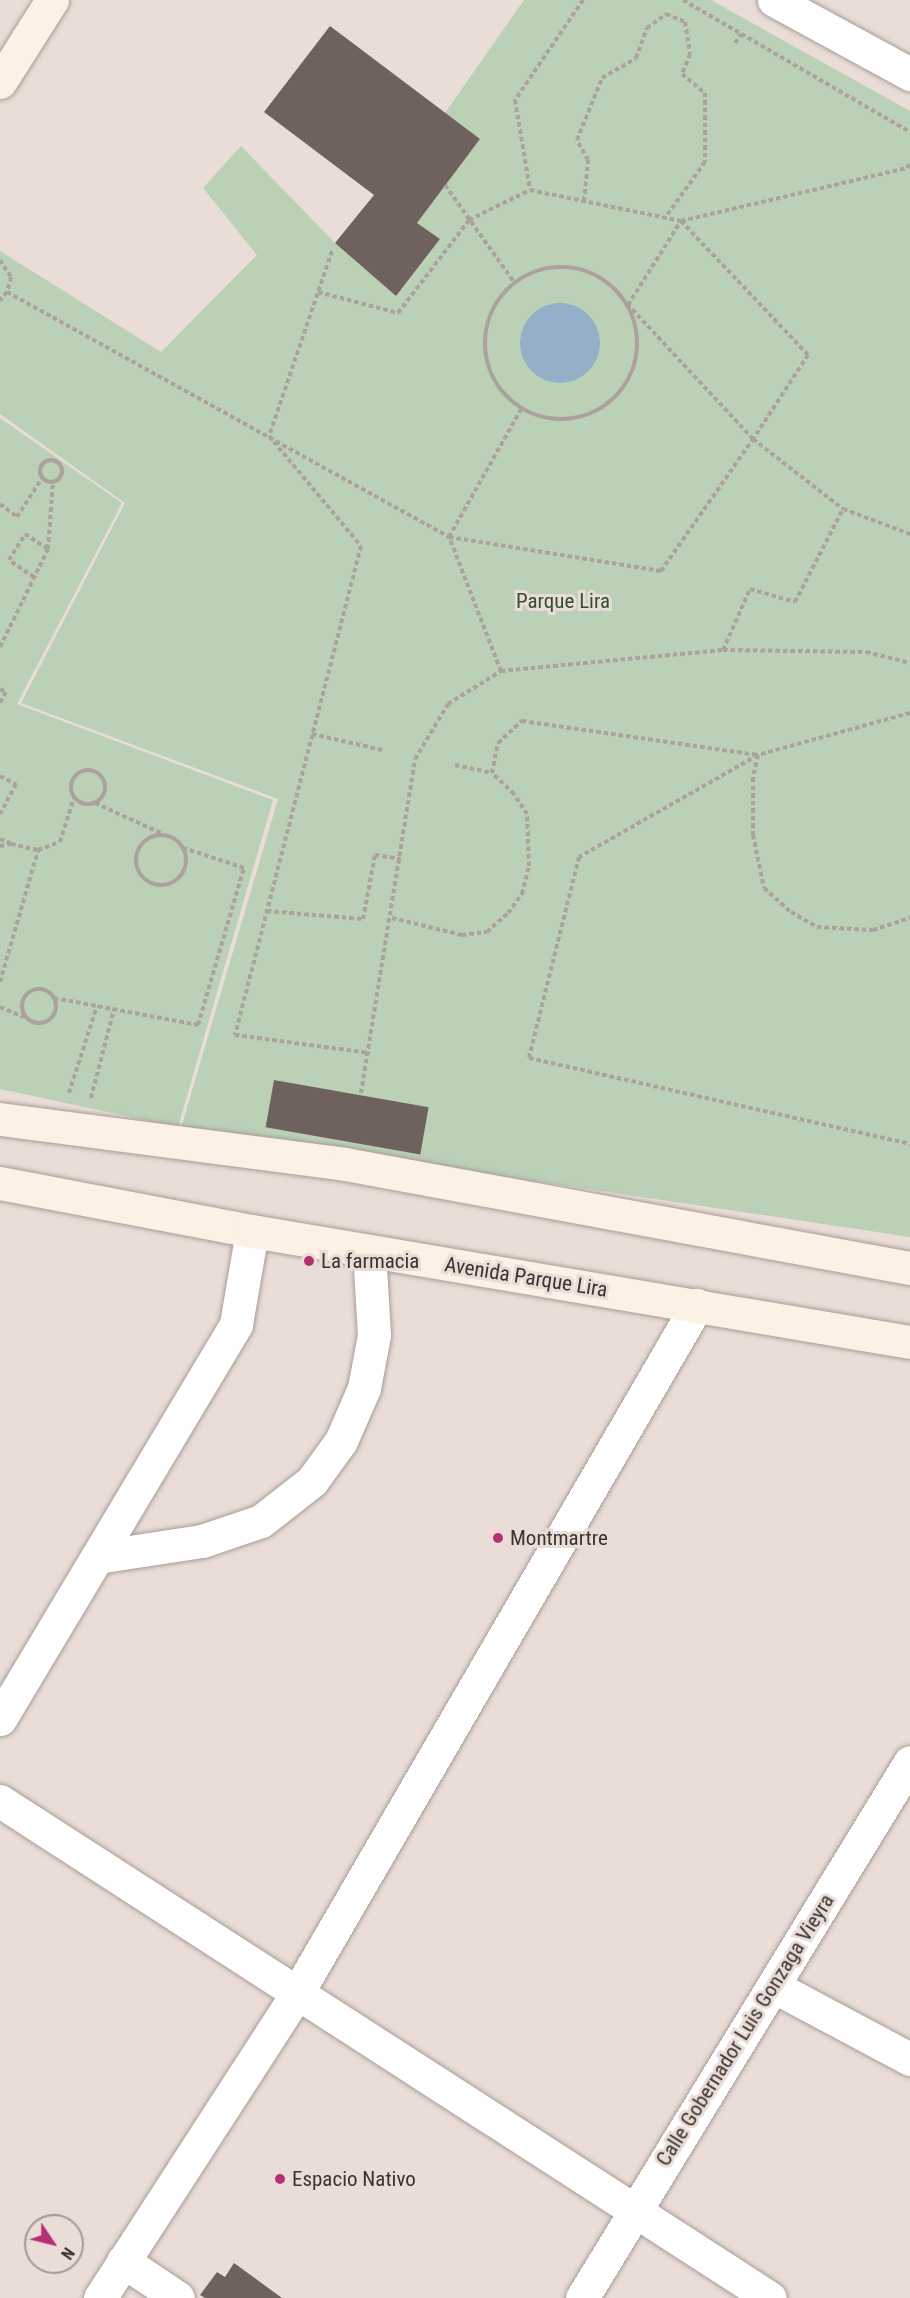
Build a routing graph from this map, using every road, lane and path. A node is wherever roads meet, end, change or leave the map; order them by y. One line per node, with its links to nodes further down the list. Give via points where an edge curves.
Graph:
1 (52, 0): 8 (main road)
2 (583, 0): 12 (path, via 515,100)
3 (683, 0): 5 (path)
4 (774, 0): 7 (street)
5 (741, 34): 6 (path); 9 (path)
6 (735, 43)
7 (910, 74)
8 (0, 82)
9 (910, 132)
10 (910, 163): 16 (path, via 907,168)
11 (445, 185): 15 (path)
12 (530, 190): 13 (path); 15 (path)
13 (584, 201): 14 (path); 14 (path, via 588,160 577,140 602,78 636,58 647,28 666,14 685,22 690,54 682,74 705,93 705,162)
14 (665, 218): 16 (path)
15 (469, 220): 19 (path); 21 (path, via 398,313)
16 (681, 221): 23 (path); 26 (path, via 808,355)
17 (332, 251): 21 (path)
18 (0, 260): 20 (path, via 11,277)
19 (514, 282): 23 (path, via 546,268 563,266 589,271 612,284); 24 (path, via 496,302 487,325 485,349 490,372 503,393)
20 (7, 292): 22 (path); 25 (path)
21 (318, 292): 25 (path)
22 (0, 300)
23 (628, 305): 24 (path, via 637,330 637,356 628,381 612,400 592,413 568,420 544,418); 26 (path)
24 (521, 409): 32 (path)
25 (269, 436): 32 (path); 42 (path, via 361,546)
26 (753, 439): 30 (path); 32 (path, via 661,571)
27 (42, 478): 28 (path); 28 (path, via 41,465 55,461 61,474); 29 (path, via 17,517)
28 (53, 481): 33 (path)
29 (0, 504)
30 (843, 509): 31 (path); 36 (path, via 795,602 750,589)
31 (910, 534)
32 (449, 537): 38 (path)
33 (48, 549): 34 (path); 34 (path, via 25,534 9,560)
34 (34, 577): 35 (path)
35 (0, 647)
36 (723, 650): 37 (path, via 866,652); 38 (path)
37 (910, 663)
38 (501, 671): 57 (path, via 448,704 416,759)
39 (0, 689): 40 (path, via 6,692)
40 (0, 703)
41 (910, 713): 44 (path)
42 (312, 734): 43 (path); 58 (path)
43 (382, 750)
44 (758, 754): 46 (path, via 522,721 498,743); 60 (path, via 753,778 753,835 764,888 790,912 817,927 873,930); 72 (path, via 579,857 529,1058)
45 (455, 765): 46 (path)
46 (492, 773): 59 (path, via 514,794 527,814 529,866 522,894 487,932 462,935)
47 (0, 776): 50 (path, via 16,784)
48 (74, 797): 49 (path, via 83,804); 49 (path, via 72,780 80,772 91,770 101,775 105,786 103,796); 56 (path, via 60,842)
49 (95, 803): 51 (path)
50 (0, 814)
51 (164, 835): 55 (path); 55 (path, via 148,838 137,852 137,868 147,881 163,885 178,879 186,864)
52 (0, 839): 53 (path)
53 (14, 844): 54 (path); 56 (path)
54 (0, 846)
55 (184, 848): 65 (path, via 244,868 198,1026)
56 (38, 850): 61 (path)
57 (401, 859): 58 (path, via 375,855 363,919); 59 (path)
58 (267, 911): 67 (path, via 236,1035)
59 (392, 918): 67 (path)
60 (910, 918)
61 (0, 982)
62 (54, 998): 63 (path); 66 (path, via 55,1010 49,1019 38,1023); 66 (path, via 41,989 31,991 22,1004)
63 (97, 1005): 65 (path); 69 (path)
64 (0, 1007): 66 (path)
65 (114, 1009): 70 (path)
66 (27, 1018)
67 (370, 1053): 68 (path)
68 (361, 1093)
69 (67, 1099)
70 (89, 1104)
71 (0, 1119): 76 (main road, via 345,1164)
72 (910, 1144)
73 (0, 1183): 74 (main road, Avenida Parque Lira)
74 (252, 1231): 75 (main road, Avenida Parque Lira); 79 (street, via 236,1324)
75 (369, 1251): 77 (main road, Avenida Parque Lira); 79 (street, via 374,1335 364,1388 341,1440 312,1481 261,1521 202,1541)
76 (910, 1268)
77 (698, 1305): 78 (main road, Avenida Parque Lira); 84 (street)
78 (910, 1342)
79 (97, 1557): 80 (street)
80 (0, 1719)
81 (910, 1762): 83 (street, Calle Gobernador Luis Gonzaga Vieyra)
82 (0, 1801): 84 (street)
83 (773, 1986): 85 (street); 86 (street, Calle Gobernador Luis Gonzaga Vieyra)
84 (296, 1995): 86 (street); 87 (street)
85 (910, 2059)
86 (635, 2208): 90 (street, Calle Gobernador Luis Gonzaga Vieyra); 91 (street)
87 (123, 2261): 88 (street); 89 (street)
88 (100, 2298)
89 (178, 2298)
90 (582, 2298)
91 (770, 2298)

